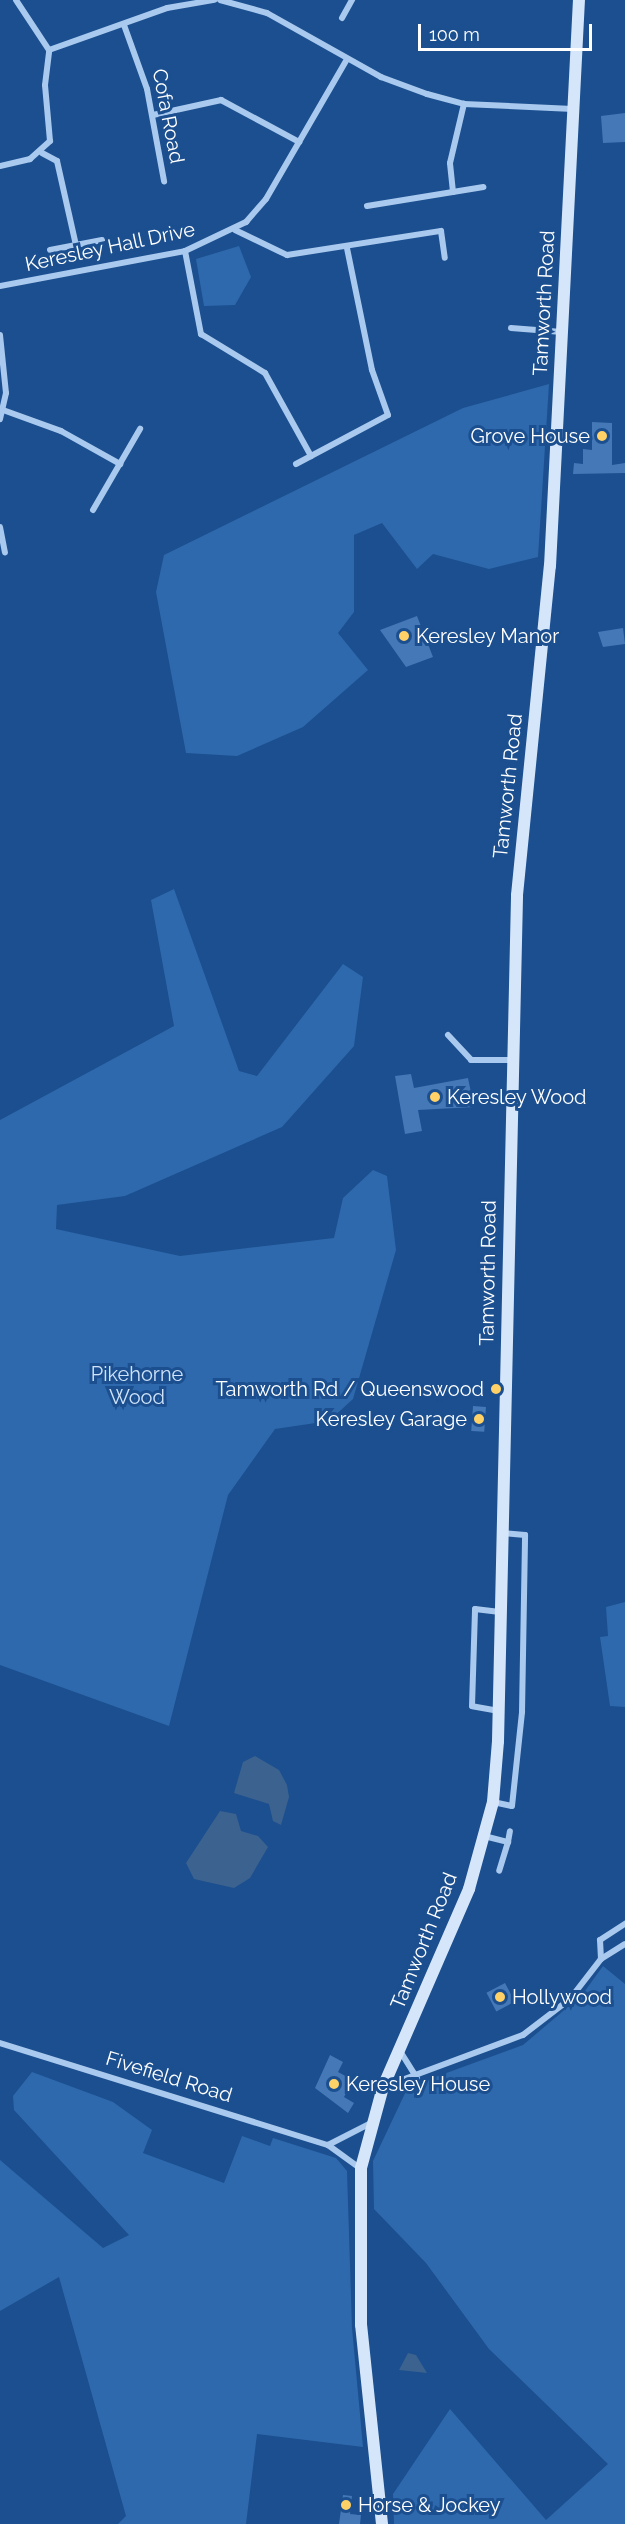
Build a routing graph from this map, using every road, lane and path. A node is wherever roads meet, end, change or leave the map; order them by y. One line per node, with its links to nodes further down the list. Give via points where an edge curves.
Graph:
1 (16, 0): 8 (street)
2 (214, 0): 7 (street, via 167,8)
3 (220, 0): 9 (street, via 267,13)
4 (352, 0): 6 (street)
5 (579, 0): 11 (main road, Tamworth Road)
6 (342, 18)
7 (124, 25): 8 (street); 12 (street, Cofa Road, via 140,59)
8 (49, 50): 14 (street, via 45,85 53,132)
9 (346, 59): 10 (street, via 381,77); 13 (street, Keresley Hall Drive)
10 (464, 104): 11 (street); 18 (street, via 450,163)
11 (574, 110): 29 (main road, Tamworth Road)
12 (153, 115): 13 (street, via 221,100); 16 (street, Cofa Road)
13 (299, 142): 20 (street, Keresley Hall Drive, via 266,199)
14 (42, 153): 15 (street); 22 (street, via 57,161)
15 (0, 166)
16 (164, 181)
17 (483, 187): 18 (street)
18 (453, 192): 19 (street)
19 (367, 206)
20 (235, 230): 23 (street, via 287,255); 25 (street, Keresley Hall Drive)
21 (102, 240): 22 (street)
22 (76, 245): 24 (street)
23 (347, 248): 26 (street, via 441,231); 34 (street, via 372,370 389,410 383,419)
24 (50, 250)
25 (185, 251): 27 (street, Keresley Hall Drive); 34 (street, via 201,334 265,373)
26 (445, 258)
27 (0, 286)
28 (512, 328): 29 (street)
29 (562, 332): 41 (main road, Tamworth Road, via 550,566 517,895)
30 (0, 335): 31 (street)
31 (3, 410): 32 (street); 35 (street, via 61,431)
32 (0, 419)
33 (140, 429): 35 (street)
34 (311, 456): 36 (street)
35 (120, 464): 37 (street)
36 (296, 464)
37 (93, 510)
38 (0, 527): 39 (street)
39 (5, 552)
40 (448, 1035): 41 (street, via 471,1060)
41 (513, 1060): 42 (main road, Tamworth Road)
42 (503, 1533): 43 (main road, Tamworth Road); 45 (street, via 525,1535 522,1712 512,1806)
43 (500, 1612): 44 (main road, Tamworth Road); 44 (street, via 475,1609 472,1706)
44 (499, 1711): 45 (main road, Tamworth Road)
45 (493, 1802): 47 (main road, Tamworth Road)
46 (510, 1831): 48 (street)
47 (484, 1836): 48 (street); 54 (main road, Tamworth Road, via 460,1917)
48 (507, 1842): 49 (street)
49 (500, 1871)
50 (625, 1924): 52 (street, via 600,1940)
51 (625, 1944): 52 (street)
52 (601, 1959): 55 (street, via 570,1999 523,2035)
53 (0, 2043): 58 (street, Fivefield Road)
54 (399, 2050): 55 (street); 56 (main road, Tamworth Road)
55 (417, 2078): 56 (street)
56 (383, 2087): 57 (main road, Tamworth Road)
57 (371, 2123): 58 (street); 59 (main road, Tamworth Road)
58 (328, 2145): 59 (street, Fivefield Road)
59 (361, 2168): 60 (main road, Tamworth Road, via 361,2325)
60 (382, 2524)

